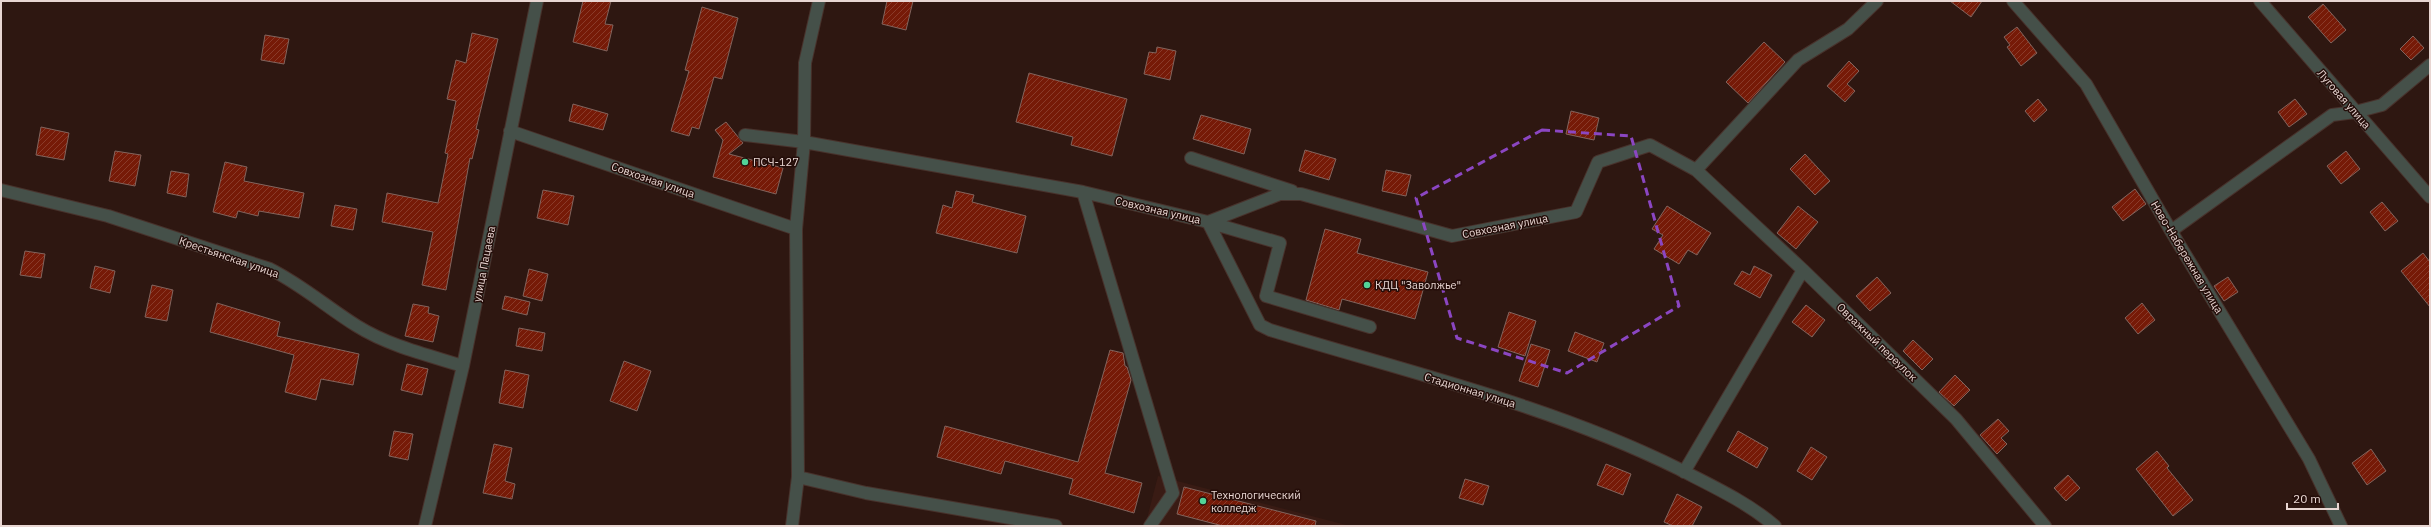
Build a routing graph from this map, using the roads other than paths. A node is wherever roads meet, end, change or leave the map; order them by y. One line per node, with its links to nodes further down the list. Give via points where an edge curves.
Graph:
1 (537, 1): 8 (street, улица Пацаева)
2 (819, 1): 10 (street, via 805,63)
3 (1877, 1): 12 (street, via 1848,29 1798,60)
4 (2013, 1): 20 (street, Ново-Набережная улица, via 2086,84)
5 (2260, 1): 7 (street, Луговая улица)
6 (2430, 65): 7 (street, via 2382,106)
7 (2355, 112): 16 (street, Луговая улица); 20 (street, via 2332,115)
8 (510, 132): 19 (street, Совхозная улица); 23 (street, улица Пацаева)
9 (745, 136): 10 (street, Совхозная улица)
10 (804, 142): 14 (street, Совхозная улица); 19 (street)
11 (1191, 158): 15 (street)
12 (1696, 170): 17 (street, Овражный переулок, via 1650,145 1598,162); 21 (street, Овражный переулок)
13 (1, 190): 23 (street, Крестьянская улица, via 108,216 270,269 291,280 378,338)
14 (1083, 192): 18 (street, Совхозная улица); 29 (street, via 1173,493)
15 (1301, 194): 17 (street, Совхозная улица, via 1452,236); 18 (street, Совхозная улица, via 1280,194)
16 (2430, 197)
17 (1576, 212)
18 (1208, 222): 22 (street, via 1280,243 1266,296); 24 (street, Стадионная улица, via 1260,324 1270,330 1553,415 1636,448)
19 (796, 229): 25 (street)
20 (2171, 231): 32 (street, Ново-Набережная улица, via 2309,459)
21 (1803, 270): 24 (street); 31 (street, Овражный переулок, via 1956,419)
22 (1370, 327)
23 (463, 366): 26 (street, улица Пацаева)
24 (1684, 472): 30 (street, Стадионная улица, via 1763,515)
25 (798, 477): 27 (street); 28 (street, via 866,493)
26 (424, 526)
27 (792, 526)
28 (1056, 526)
29 (1150, 526)
30 (1775, 526)
31 (2045, 526)
32 (2341, 526)

